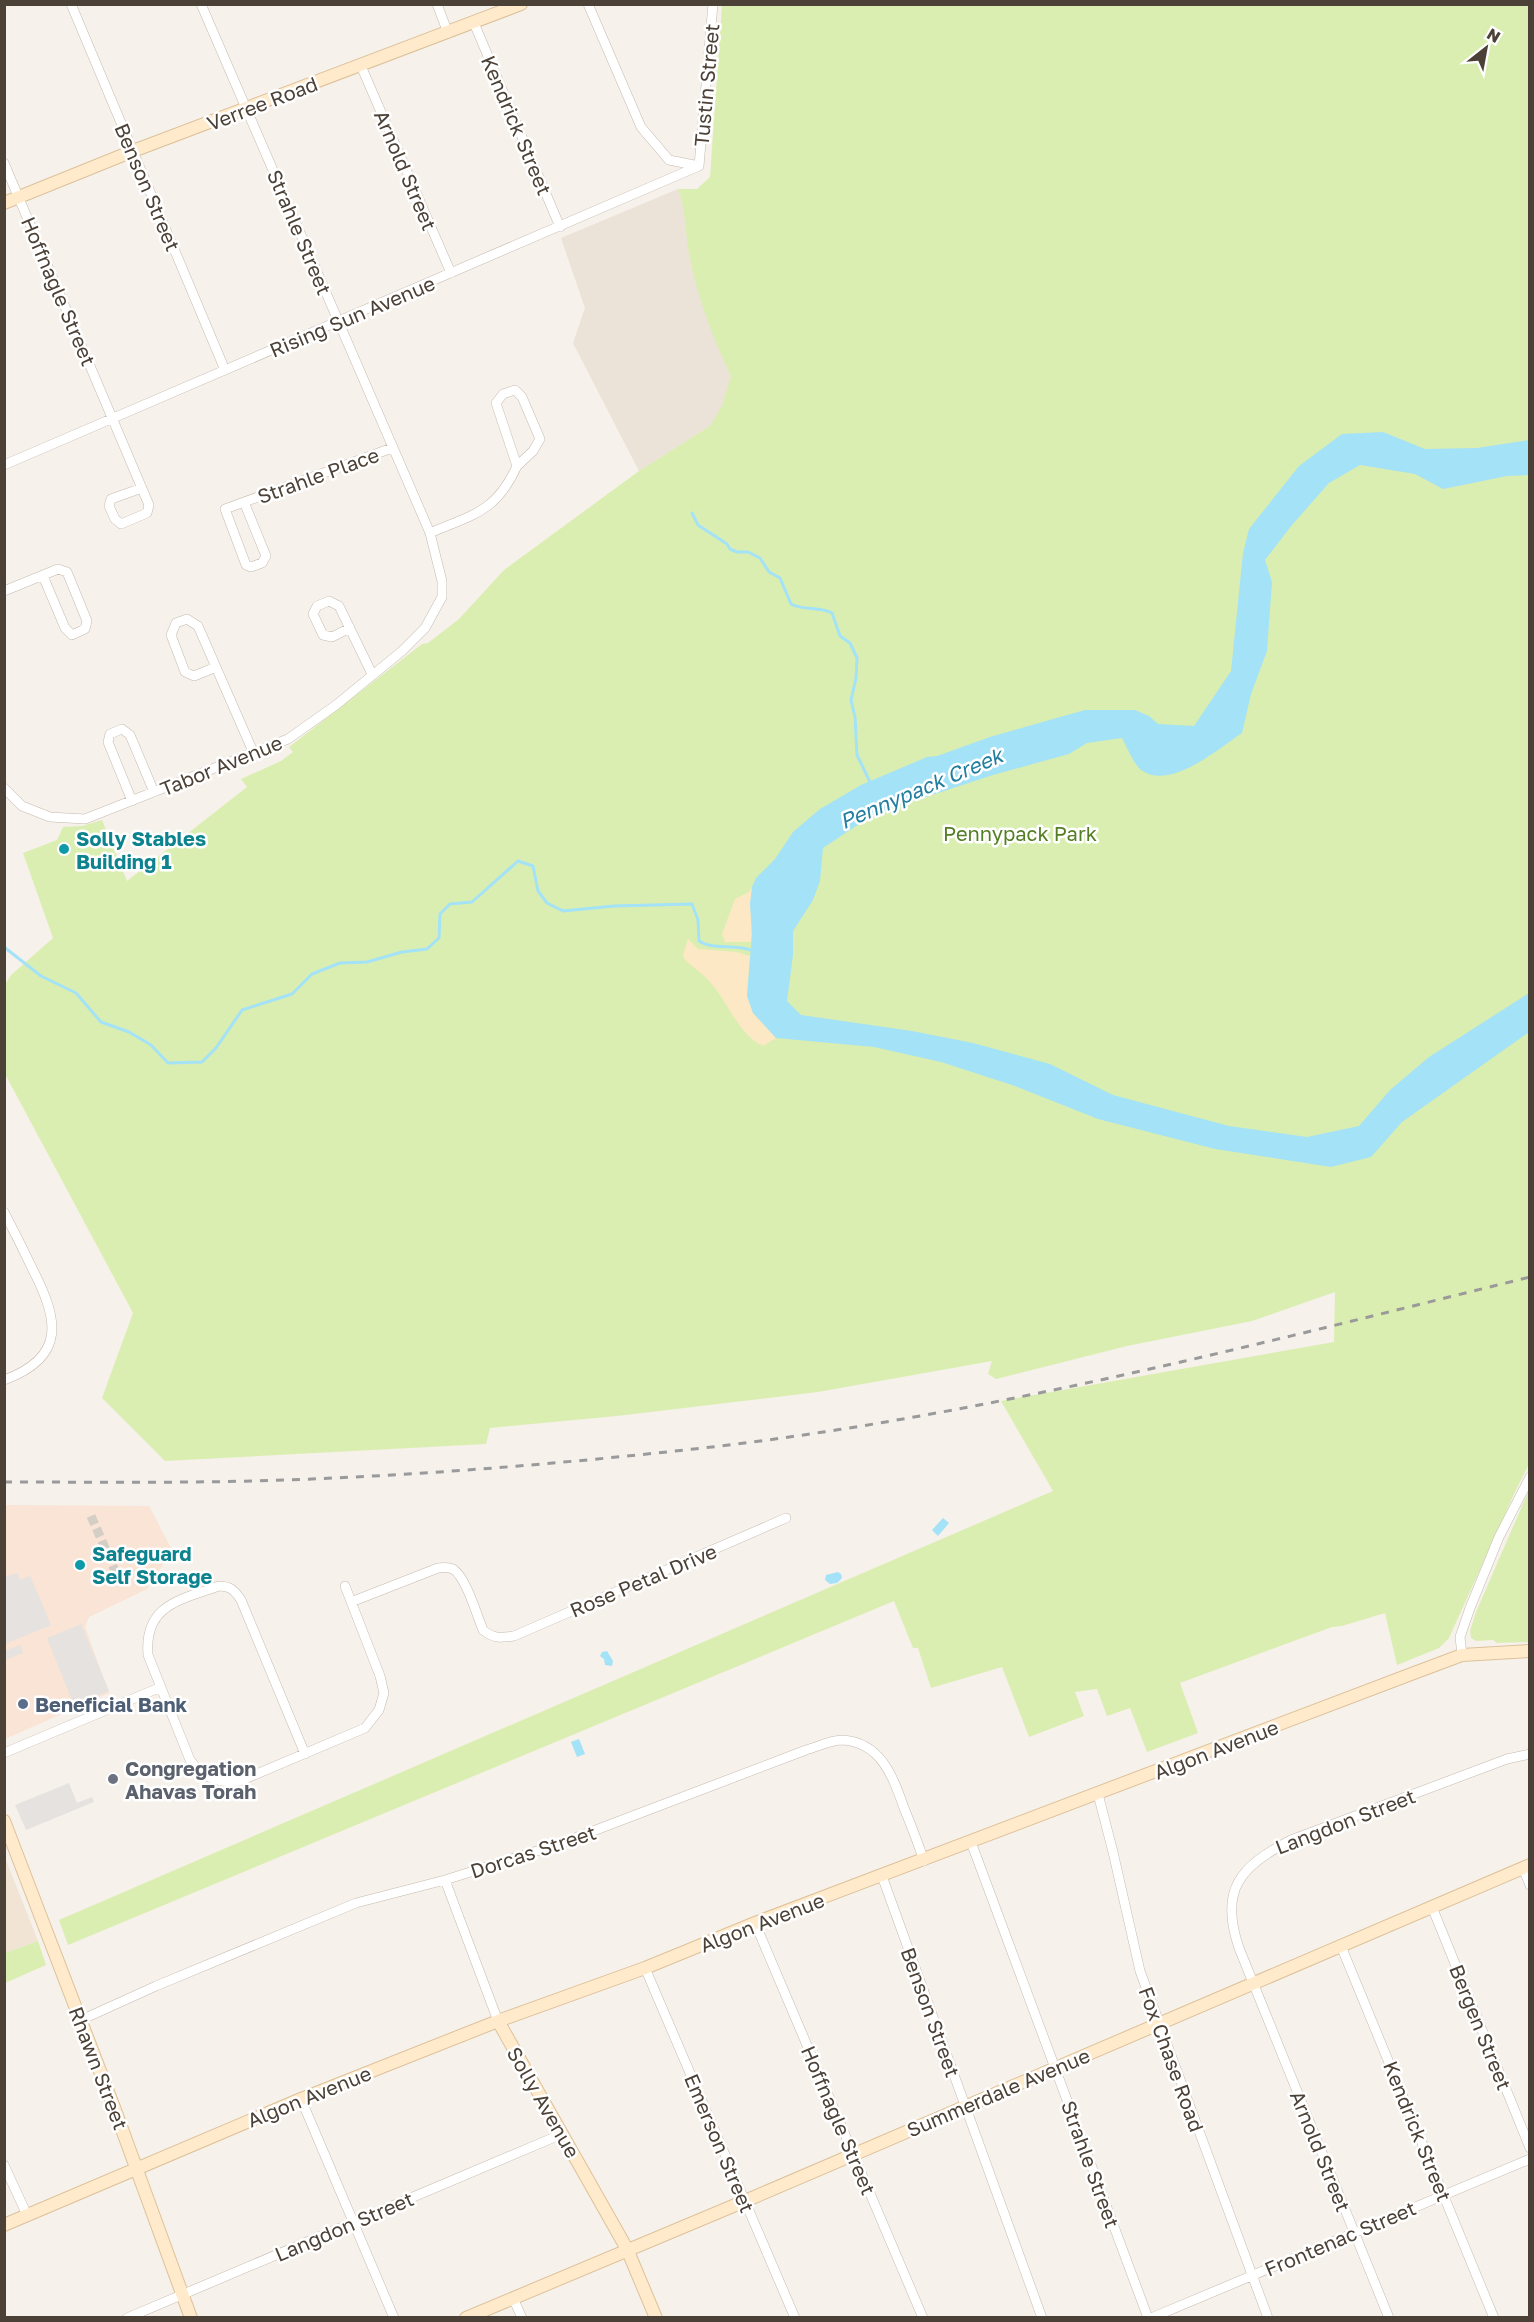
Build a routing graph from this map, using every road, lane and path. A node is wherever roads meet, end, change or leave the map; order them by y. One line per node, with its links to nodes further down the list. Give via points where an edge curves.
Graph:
1 (71, 4): 11 (street, Benson Street)
2 (201, 4): 10 (street, Strahle Street)
3 (437, 4): 8 (street)
4 (521, 4): 7 (street, Verree Road)
5 (588, 4): 13 (street, via 641,127 669,160)
6 (713, 4): 13 (street, Tustin Street)
7 (474, 23): 8 (street, Verree Road); 16 (street, Kendrick Street)
8 (448, 33): 9 (street, Verree Road)
9 (362, 66): 10 (street, Verree Road); 17 (street, Arnold Street)
10 (247, 109): 11 (street, Verree Road); 18 (street, Strahle Street)
11 (133, 151): 14 (street, Verree Road); 19 (street, Benson Street)
12 (4, 163): 14 (street, Hoffnagle Street)
13 (699, 166): 16 (street, Rising Sun Avenue)
14 (19, 197): 15 (street, Verree Road); 20 (street, Hoffnagle Street)
15 (4, 203)
16 (560, 227): 17 (street, Rising Sun Avenue)
17 (451, 273): 18 (street, Rising Sun Avenue)
18 (338, 323): 19 (street, Rising Sun Avenue); 21 (street, Strahle Street)
19 (225, 370): 20 (street, Rising Sun Avenue)
20 (114, 418): 22 (street, Rising Sun Avenue); 24 (street, Hoffnagle Street)
21 (392, 448): 25 (street, Strahle Place); 26 (street, Strahle Street)
22 (5, 462)
23 (517, 466): 23 (street, via 496,403 503,394 515,390 522,397 540,439); 26 (street, via 496,501)
24 (142, 488): 24 (street, Hoffnagle Street, via 149,505 147,513 121,524 109,506 111,499)
25 (244, 502): 25 (street, Strahle Place, via 266,556 262,563 251,567 246,565 225,509)
26 (430, 533): 30 (street, Strahle Street, via 442,597)
27 (43, 576): 27 (street, via 58,569 67,572 87,621 85,629 72,634 65,628); 28 (street)
28 (4, 591)
29 (350, 628): 32 (street)
30 (425, 628): 32 (street, Tabor Avenue)
31 (216, 667): 31 (street, via 198,626 187,619 176,623 171,635 185,672 194,676); 33 (street)
32 (372, 674): 33 (street, Tabor Avenue, via 288,739)
33 (254, 754): 35 (street, Tabor Avenue)
34 (4, 788): 36 (street, Tabor Avenue, via 21,805 50,817 85,819)
35 (154, 792): 36 (street, Tabor Avenue); 36 (street, via 130,735 122,729 110,734 108,742)
36 (132, 801)
37 (4, 1212): 38 (street, via 48,1300 52,1321 43,1356 32,1368)
38 (4, 1380)
39 (1530, 1477): 44 (street, via 1470,1608 1460,1637)
40 (786, 1518): 42 (street, Rose Petal Drive, via 514,1636 499,1638 483,1630 462,1579 447,1567)
41 (345, 1586): 42 (street)
42 (351, 1602): 47 (street, via 380,1676 384,1693 380,1710 365,1728)
43 (1530, 1651): 44 (street, Algon Avenue)
44 (1462, 1655): 49 (street, Algon Avenue)
45 (161, 1687): 46 (street); 47 (street, via 190,1760 214,1780 240,1781); 47 (street, via 147,1642 156,1617 170,1604 227,1586 241,1600)
46 (4, 1753)
47 (305, 1754)
48 (1530, 1754): 61 (street, Langdon Street, via 1291,1840 1251,1863 1237,1884 1230,1906 1232,1929)
49 (1098, 1794): 51 (street, Algon Avenue); 64 (street, Fox Chase Road, via 1140,1971)
50 (4, 1821): 62 (street, Rhawn Street)
51 (971, 1842): 52 (street, Algon Avenue); 65 (street, Strahle Street)
52 (924, 1861): 54 (street, Algon Avenue); 55 (street, Dorcas Street, via 890,1770 874,1751 841,1740 559,1844)
53 (1526, 1867): 56 (street); 57 (street, Summerdale Avenue)
54 (882, 1875): 58 (street, Algon Avenue); 67 (street, Benson Street)
55 (445, 1880): 62 (street, Dorcas Street, via 356,1903); 63 (street, Solly Avenue)
56 (1530, 1885)
57 (1432, 1907): 59 (street, Summerdale Avenue); 69 (street, Bergen Street)
58 (755, 1923): 60 (street, Algon Avenue); 70 (street, Hoffnagle Street)
59 (1341, 1946): 61 (street, Summerdale Avenue); 74 (street, Kendrick Street)
60 (645, 1968): 63 (street, Algon Avenue); 75 (street, Emerson Street)
61 (1254, 1983): 64 (street, Summerdale Avenue); 79 (street, Arnold Street)
62 (81, 2020): 73 (street, Rhawn Street)
63 (498, 2021): 66 (street, Algon Avenue); 68 (street, Solly Avenue)
64 (1159, 2023): 65 (street, Summerdale Avenue); 81 (street, Fox Chase Road)
65 (1056, 2067): 67 (street, Summerdale Avenue); 93 (street, Strahle Street)
66 (301, 2098): 73 (street, Algon Avenue); 77 (street)
67 (965, 2106): 70 (street, Summerdale Avenue); 92 (street, Benson Street)
68 (562, 2134): 77 (street, Langdon Street); 80 (street, Solly Avenue)
69 (1530, 2148)
70 (853, 2154): 75 (street, Summerdale Avenue); 91 (street, Hoffnagle Street)
71 (1530, 2159): 74 (street, Frontenac Street)
72 (4, 2165): 76 (street)
73 (137, 2168): 76 (street, Algon Avenue); 82 (street, Rhawn Street)
74 (1444, 2195): 79 (street, Frontenac Street); 96 (street, Kendrick Street)
75 (745, 2201): 80 (street, Summerdale Avenue); 90 (street, Emerson Street)
76 (27, 2215): 78 (street, Algon Avenue)
77 (354, 2222): 82 (street, Langdon Street); 86 (street)
78 (4, 2225)
79 (1354, 2232): 81 (street, Frontenac Street); 95 (street, Arnold Street)
80 (627, 2249): 83 (street, Summerdale Avenue); 89 (street, Solly Avenue)
81 (1252, 2274): 93 (street, Frontenac Street); 94 (street, Fox Chase Road)
82 (182, 2294): 84 (street, Langdon Street); 85 (street, Rhawn Street)
83 (513, 2298): 87 (street, Summerdale Avenue); 88 (street)
84 (127, 2318)
85 (190, 2318)
86 (394, 2318)
87 (466, 2318)
88 (522, 2318)
89 (656, 2318)
90 (795, 2318)
91 (923, 2318)
92 (1042, 2318)
93 (1149, 2318)
94 (1268, 2318)
95 (1389, 2318)
96 (1494, 2318)

